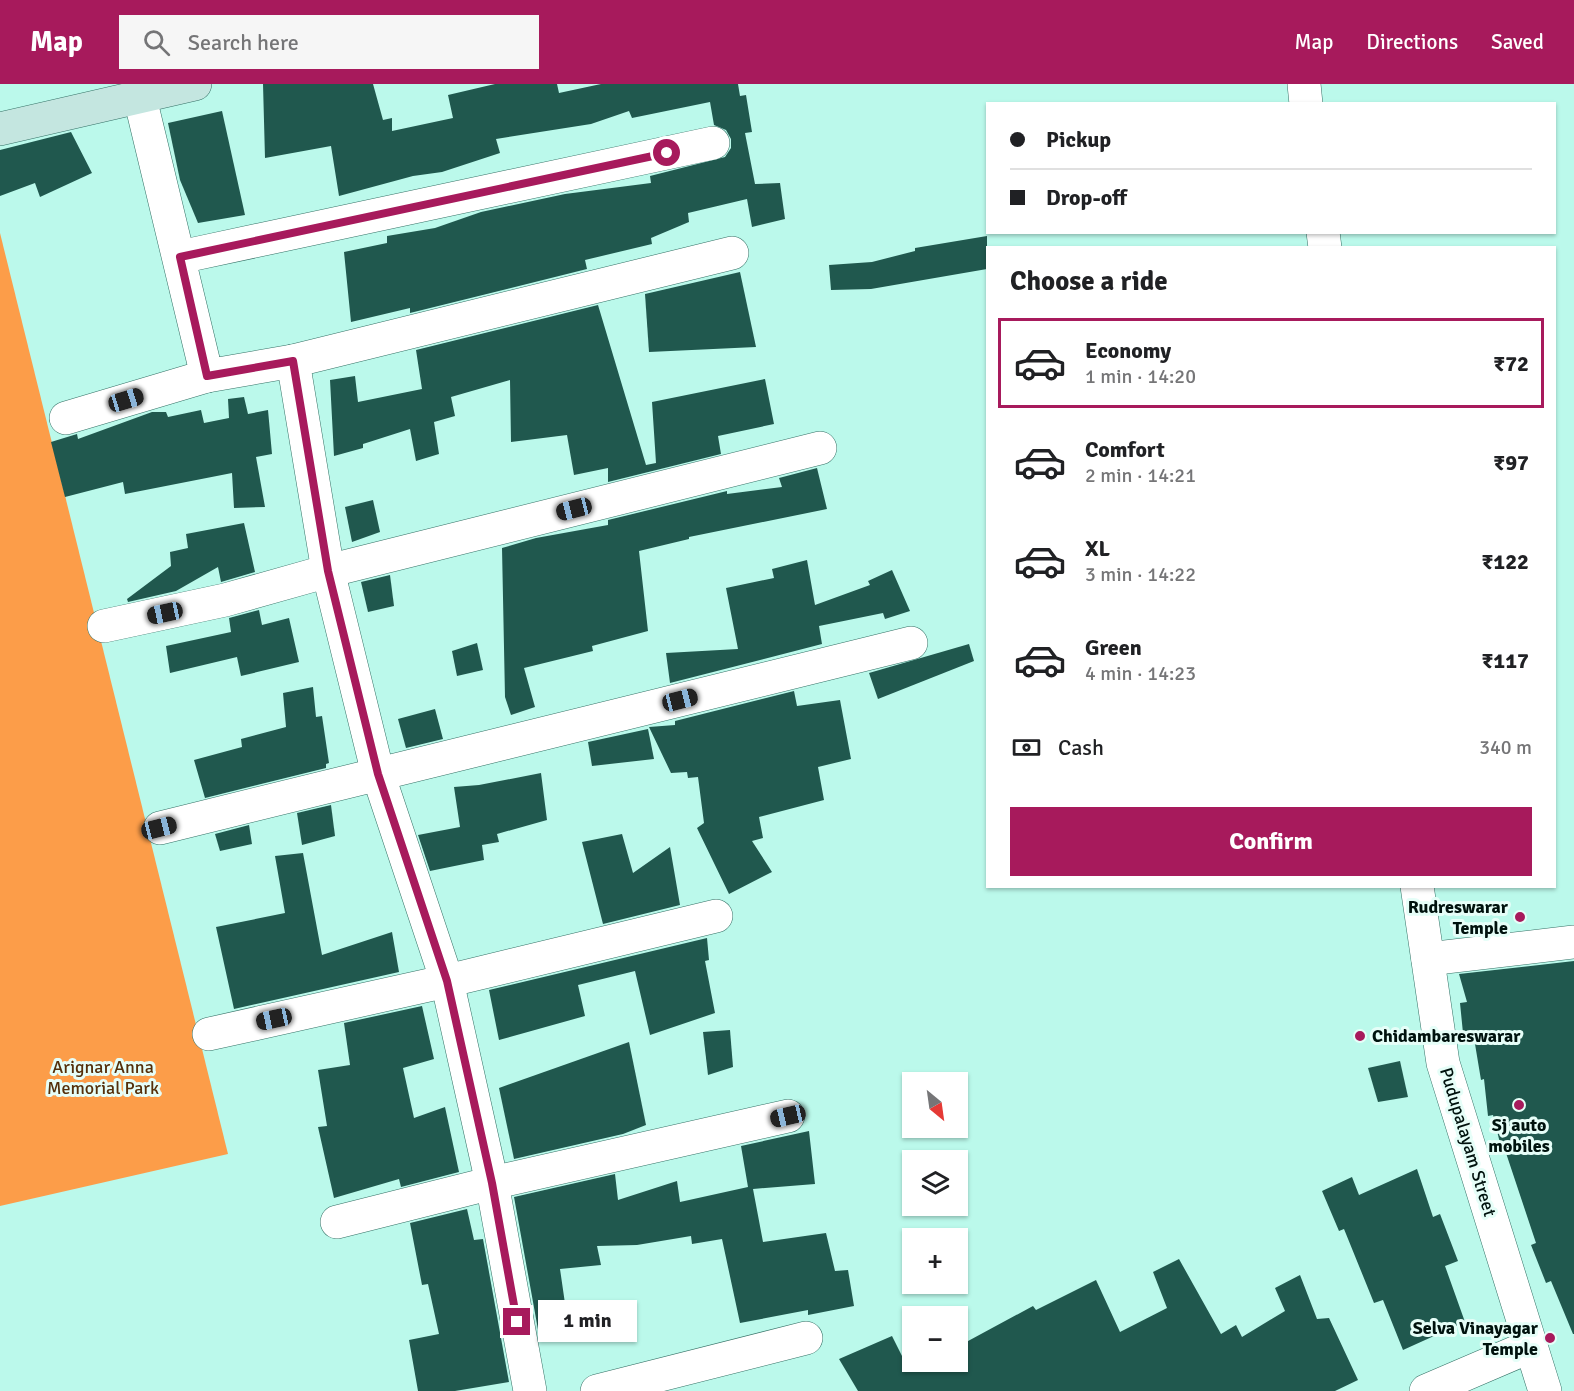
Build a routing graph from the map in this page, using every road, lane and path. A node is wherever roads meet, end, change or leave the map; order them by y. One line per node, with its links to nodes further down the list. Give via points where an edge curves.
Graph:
1 (195, 84): 3 (main road)
2 (1304, 84): 4 (street)
3 (140, 98): 5 (main road); 8 (street)
4 (1306, 102)
5 (0, 129)
6 (713, 143): 8 (street)
7 (732, 253): 9 (street)
8 (180, 257): 10 (street)
9 (293, 361): 10 (street); 13 (street)
10 (207, 376): 11 (street)
11 (66, 418)
12 (820, 448): 13 (street)
13 (328, 571): 14 (street, via 225,600); 16 (street)
14 (104, 626)
15 (911, 643): 16 (street)
16 (378, 774): 17 (street); 22 (street)
17 (159, 828)
18 (1417, 888): 21 (street, Pudupalayam Street)
19 (716, 916): 22 (street)
20 (1574, 942): 21 (street)
21 (1428, 959): 28 (street, Pudupalayam Street, via 1443,1063)
22 (447, 981): 23 (street); 25 (street)
23 (209, 1034)
24 (788, 1116): 25 (street)
25 (492, 1183): 26 (street); 29 (street)
26 (338, 1222)
27 (806, 1338): 30 (street)
28 (1531, 1346): 31 (street); 32 (street, Pudupalayam Street)
29 (530, 1391)
30 (597, 1391)
31 (1426, 1391)
32 (1545, 1391)

